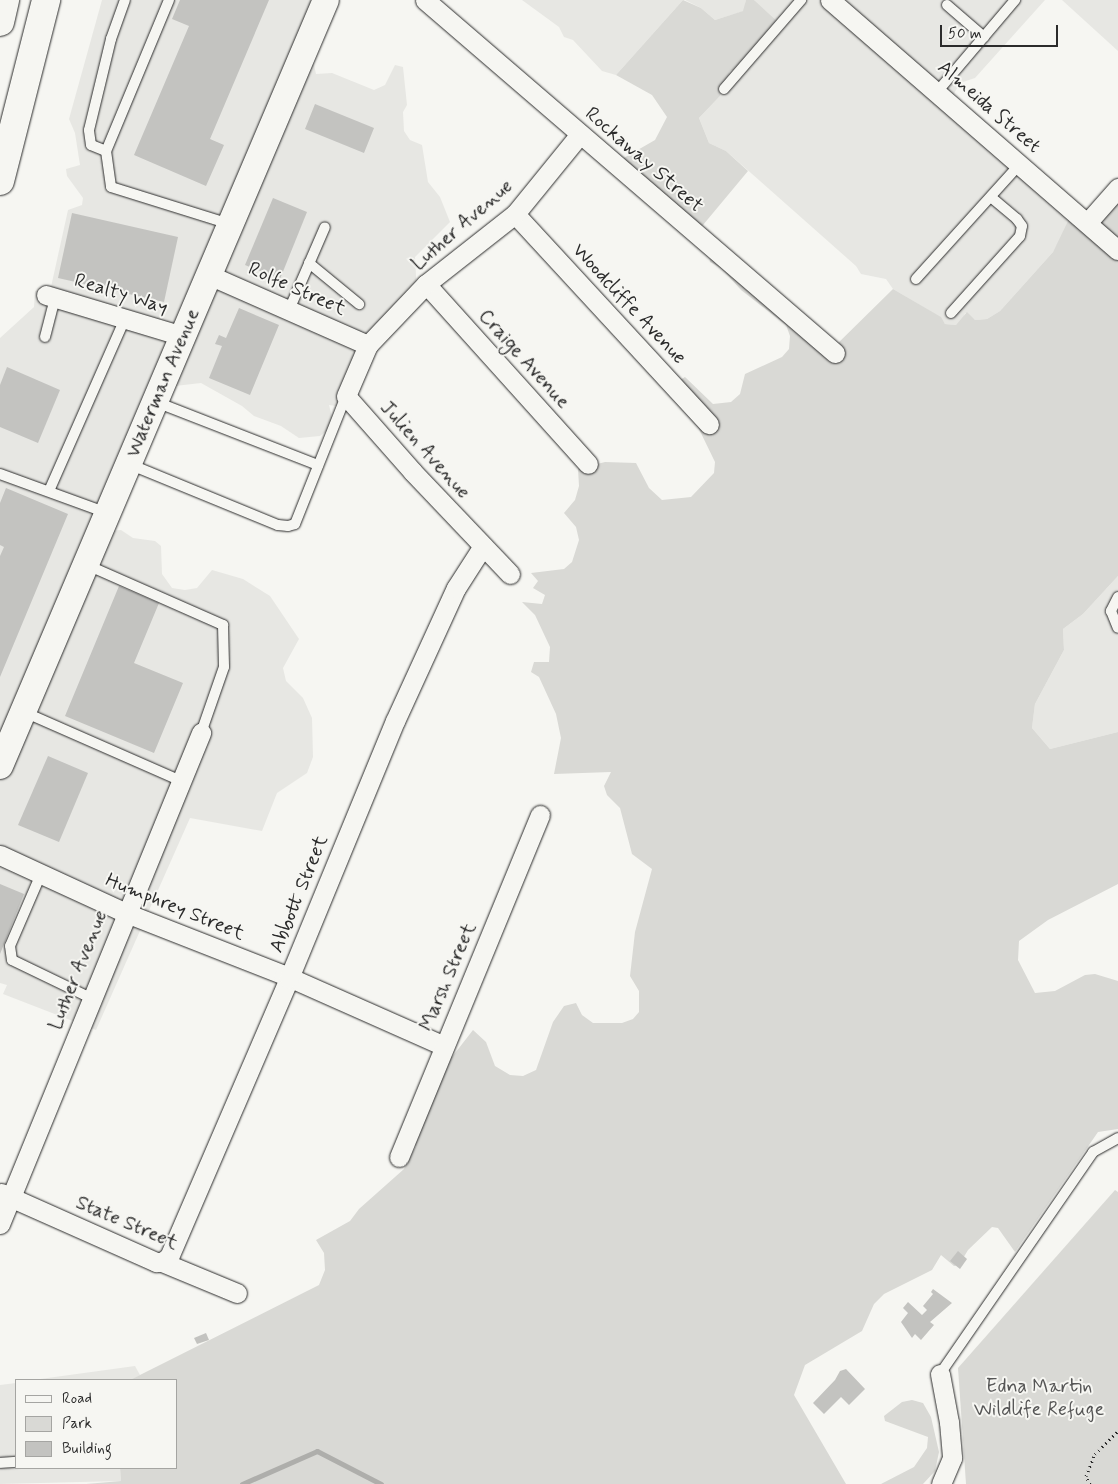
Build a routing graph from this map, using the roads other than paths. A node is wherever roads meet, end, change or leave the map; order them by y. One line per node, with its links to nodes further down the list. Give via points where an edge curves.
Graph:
1 (5, 0): 11 (highway)
2 (46, 0): 18 (highway)
3 (125, 0): 16 (lane, via 110,39 89,130 91,145)
4 (169, 0): 16 (lane)
5 (326, 0): 23 (main road, Waterman Avenue)
6 (425, 0): 15 (street, Rockaway Street)
7 (802, 0): 13 (lane)
8 (830, 0): 14 (street, Almeida Street)
9 (1015, 0): 12 (lane)
10 (947, 5): 12 (lane)
11 (0, 22)
12 (984, 37): 14 (lane)
13 (724, 89)
14 (937, 92): 17 (street, Almeida Street)
15 (580, 134): 21 (street, Luther Avenue); 38 (street, Rockaway Street)
16 (106, 151): 23 (lane, via 111,187)
17 (1020, 164): 20 (lane); 22 (street, Almeida Street)
18 (0, 181)
19 (1118, 188): 22 (street)
20 (990, 196): 28 (lane); 33 (lane, via 1017,219 1022,226 1020,236)
21 (515, 214): 29 (street, Luther Avenue); 41 (street, Woodcliffe Avenue)
22 (1087, 223): 25 (street, Almeida Street)
23 (231, 224): 27 (main road, Waterman Avenue)
24 (325, 227): 26 (lane)
25 (1118, 250)
26 (309, 263): 31 (lane); 32 (lane)
27 (209, 275): 32 (street, Rolfe Street); 35 (main road, Waterman Avenue)
28 (916, 279)
29 (426, 284): 37 (street, Luther Avenue); 43 (street, Craige Avenue)
30 (51, 297): 34 (street, Realty Way); 36 (lane)
31 (359, 304)
32 (289, 310): 37 (street, Rolfe Street)
33 (950, 313)
34 (125, 319): 35 (street, Realty Way); 46 (lane)
35 (183, 336): 40 (main road, Waterman Avenue)
36 (44, 337)
37 (368, 345): 39 (street)
38 (835, 352)
39 (346, 396): 44 (lane); 48 (street, Julien Avenue)
40 (155, 402): 42 (main road, Waterman Avenue); 44 (lane)
41 (709, 424)
42 (129, 464): 44 (lane, via 278,525 288,526 295,524); 47 (main road, Waterman Avenue)
43 (588, 464)
44 (318, 465)
45 (0, 474): 46 (lane)
46 (49, 492): 47 (lane)
47 (108, 513): 49 (main road, Waterman Avenue)
48 (483, 546): 50 (street, Julien Avenue); 61 (street, Abbott Street, via 456,588 395,721)
49 (86, 565): 53 (main road, Waterman Avenue); 54 (lane, via 223,625 224,667)
50 (510, 574)
51 (1118, 597): 52 (lane, via 1111,611)
52 (1118, 628)
53 (23, 712): 55 (main road, Waterman Avenue); 56 (lane)
54 (201, 733): 56 (street, Luther Avenue)
55 (0, 766)
56 (181, 781): 60 (street, Luther Avenue)
57 (540, 815): 63 (street, Marsh Street)
58 (0, 855): 59 (street, Humphrey Street)
59 (41, 874): 60 (street, Humphrey Street); 62 (lane, via 10,946 12,960)
60 (126, 913): 61 (street, Humphrey Street); 62 (street, Luther Avenue)
61 (289, 978): 63 (street, Humphrey Street); 68 (street, Abbott Street, via 169,1257)
62 (91, 998): 66 (street, Luther Avenue)
63 (444, 1046): 65 (street, Marsh Street)
64 (1118, 1138): 70 (lane, via 1093,1152)
65 (399, 1157)
66 (6, 1195): 67 (street, Luther Avenue); 68 (street, State Street)
67 (0, 1224)
68 (162, 1262): 69 (street, State Street)
69 (237, 1294)
70 (940, 1374): 73 (street, via 952,1458)
71 (15, 1462): 72 (lane)
72 (0, 1463)
73 (941, 1484)

